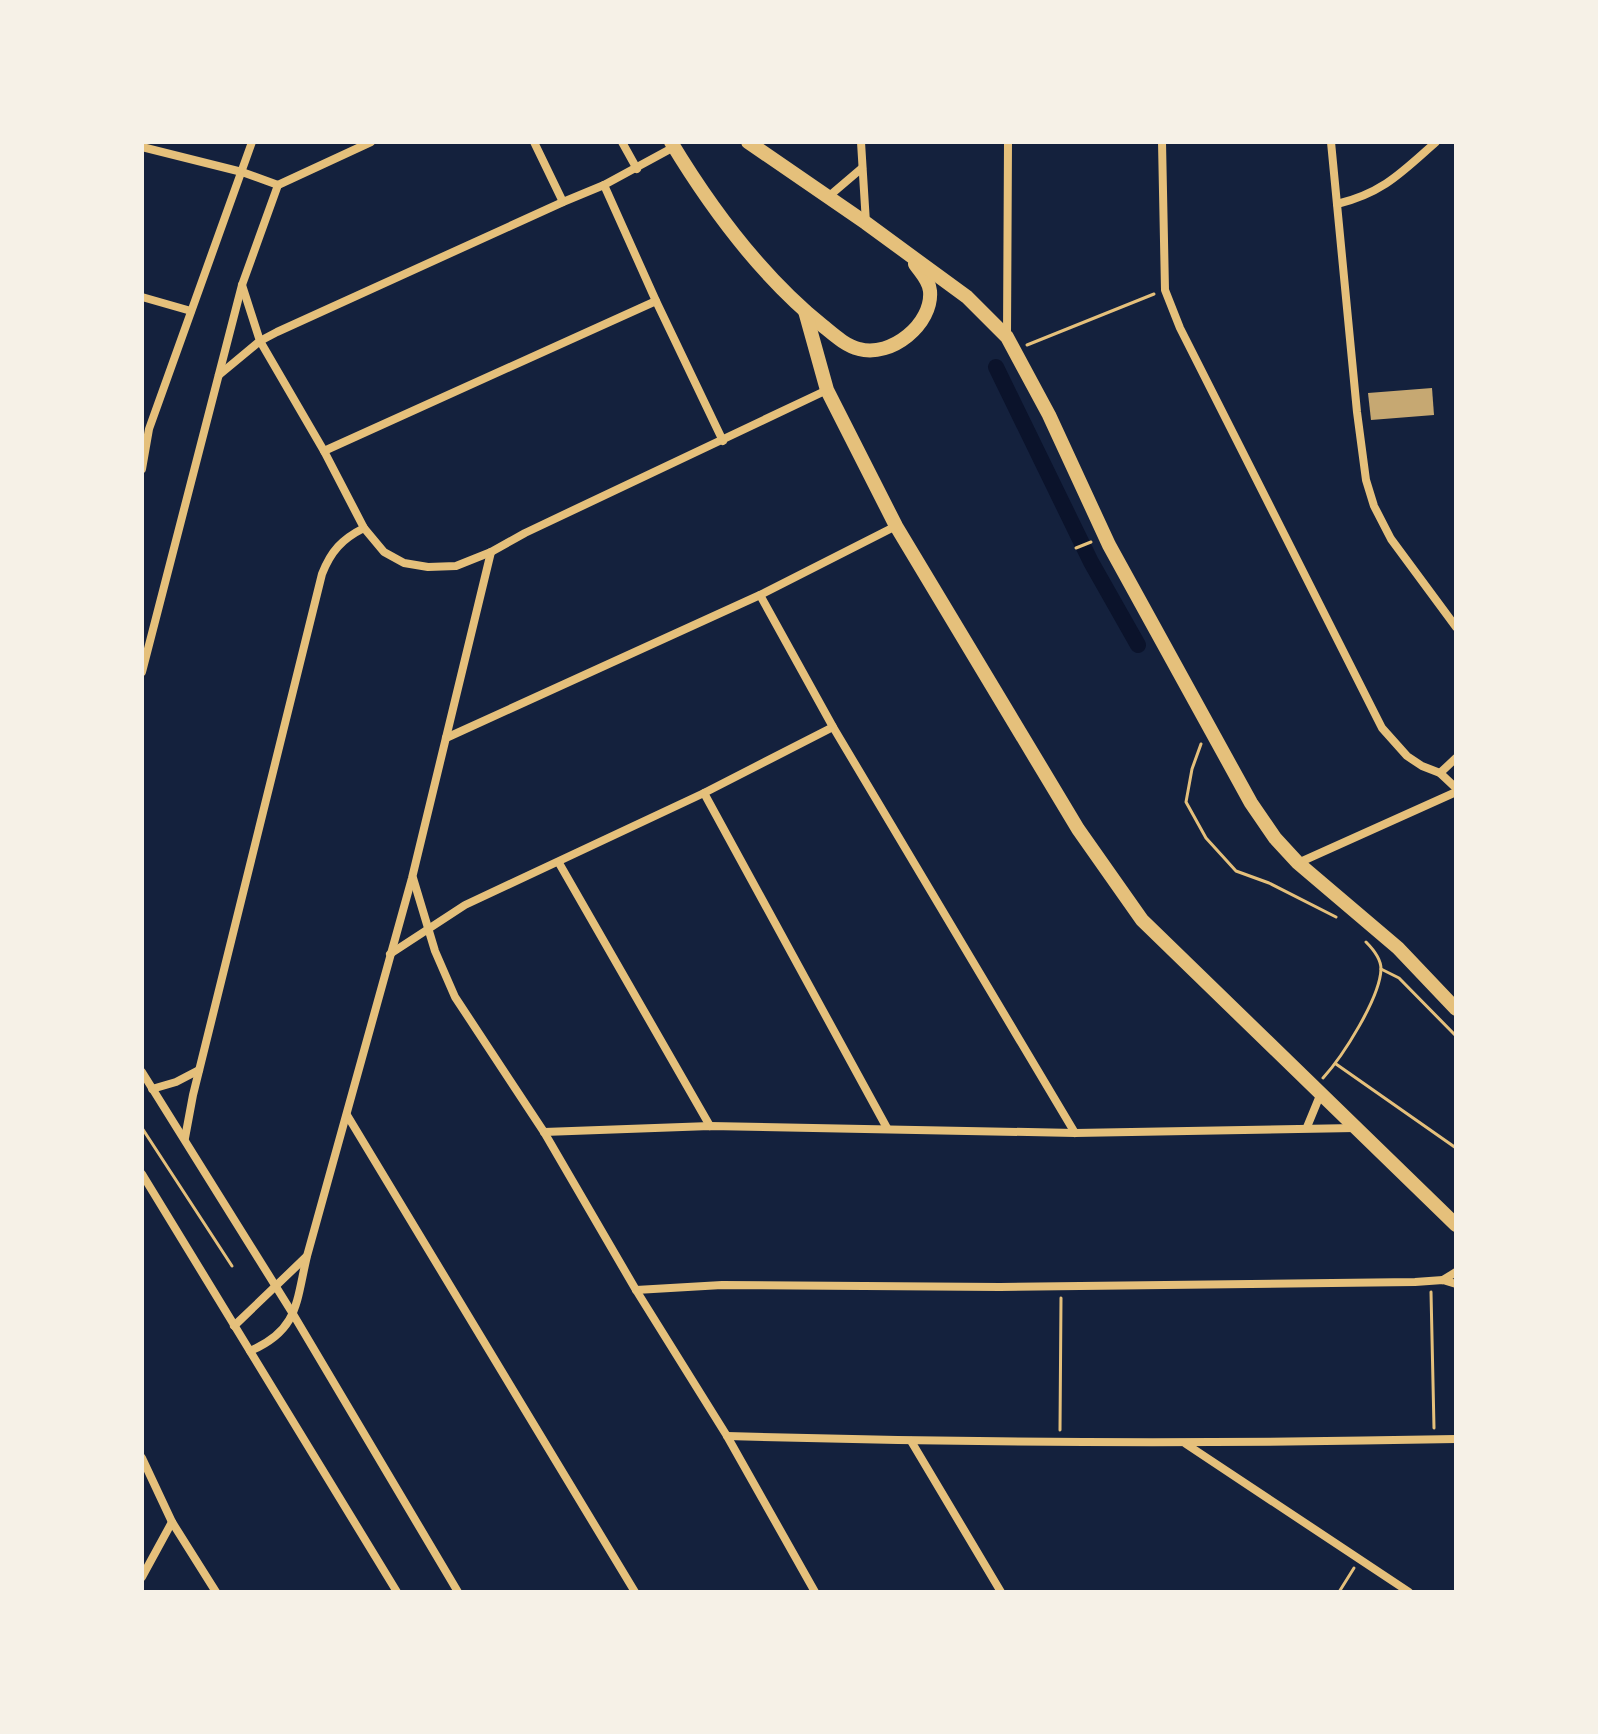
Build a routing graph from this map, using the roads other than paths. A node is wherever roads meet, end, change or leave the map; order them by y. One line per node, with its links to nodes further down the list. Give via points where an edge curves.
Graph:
1 (252, 142): 15 (street)
2 (371, 142): 16 (street)
3 (534, 142): 19 (street)
4 (622, 142): 14 (street)
5 (748, 142): 18 (main road)
6 (861, 142): 13 (street)
7 (1008, 142): 29 (street)
8 (1162, 142): 45 (street, via 1165,290 1180,328 1382,728 1407,756)
9 (1331, 142): 20 (street)
10 (1436, 142): 20 (street, via 1390,183 1364,198)
11 (673, 145): 14 (street); 27 (main road, via 727,226)
12 (142, 147): 15 (street)
13 (862, 168): 18 (street); 21 (street)
14 (637, 169): 17 (street)
15 (242, 172): 16 (street); 26 (street)
16 (278, 185): 23 (street)
17 (604, 185): 19 (street); 25 (street)
18 (828, 197): 21 (main road)
19 (563, 202): 28 (street)
20 (1337, 204): 40 (street, via 1366,480 1391,539)
21 (866, 223): 22 (main road)
22 (902, 249): 27 (main road, via 930,291 928,306 900,344 860,349); 29 (main road, via 967,297)
23 (242, 285): 28 (street); 30 (street)
24 (142, 297): 26 (street)
25 (656, 301): 32 (street); 34 (street)
26 (191, 311): 33 (street)
27 (805, 311): 31 (main road)
28 (260, 341): 30 (street); 34 (street)
29 (1011, 343): 49 (main road, via 1109,545 1207,725 1259,815)
30 (219, 375): 41 (street)
31 (827, 390): 32 (street); 36 (main road)
32 (723, 441): 38 (street)
33 (144, 442): 35 (street)
34 (324, 451): 37 (street)
35 (142, 469)
36 (896, 526): 39 (street); 57 (main road, via 1078,829 1142,920)
37 (364, 528): 38 (street, via 384,552 404,563 456,566); 54 (street, via 336,546 322,574)
38 (491, 552): 43 (street)
39 (760, 595): 42 (street); 43 (street)
40 (1456, 627)
41 (142, 672)
42 (833, 727): 47 (street); 64 (street)
43 (446, 738): 50 (street)
44 (1456, 758): 45 (street)
45 (1440, 773): 46 (street)
46 (1456, 790): 49 (street)
47 (704, 793): 48 (street); 61 (street)
48 (559, 863): 51 (street, via 465,905); 59 (street)
49 (1298, 863): 53 (main road, via 1398,948)
50 (412, 878): 51 (street); 52 (street)
51 (430, 929): 52 (street); 63 (street, via 455,997)
52 (390, 954): 58 (street)
53 (1456, 1009)
54 (200, 1069): 56 (street); 65 (street)
55 (142, 1072): 56 (street)
56 (152, 1089): 65 (street)
57 (1318, 1090): 60 (street); 62 (main road)
58 (347, 1115): 68 (street); 87 (street)
59 (710, 1126): 61 (street); 63 (street)
60 (1307, 1127): 62 (street); 64 (street)
61 (887, 1128): 64 (street)
62 (1356, 1128): 67 (main road)
63 (544, 1132): 73 (street)
64 (1075, 1133)
65 (185, 1138): 72 (street)
66 (142, 1174): 75 (street)
67 (1456, 1225)
68 (307, 1256): 72 (street); 74 (street)
69 (1456, 1272): 70 (street)
70 (1443, 1280): 71 (street); 73 (street)
71 (1456, 1284)
72 (275, 1285): 74 (street); 75 (street)
73 (636, 1290): 77 (street)
74 (293, 1314): 76 (street, via 278,1336); 86 (street)
75 (234, 1326): 76 (street)
76 (250, 1351): 85 (street)
77 (727, 1436): 79 (street); 88 (street)
78 (1456, 1439): 80 (street)
79 (911, 1441): 80 (street); 89 (street)
80 (1186, 1443): 90 (street)
81 (142, 1458): 82 (street)
82 (172, 1522): 83 (street); 84 (street)
83 (142, 1577)
84 (216, 1592)
85 (397, 1592)
86 (458, 1592)
87 (635, 1592)
88 (815, 1592)
89 (1001, 1592)
90 (1409, 1592)

